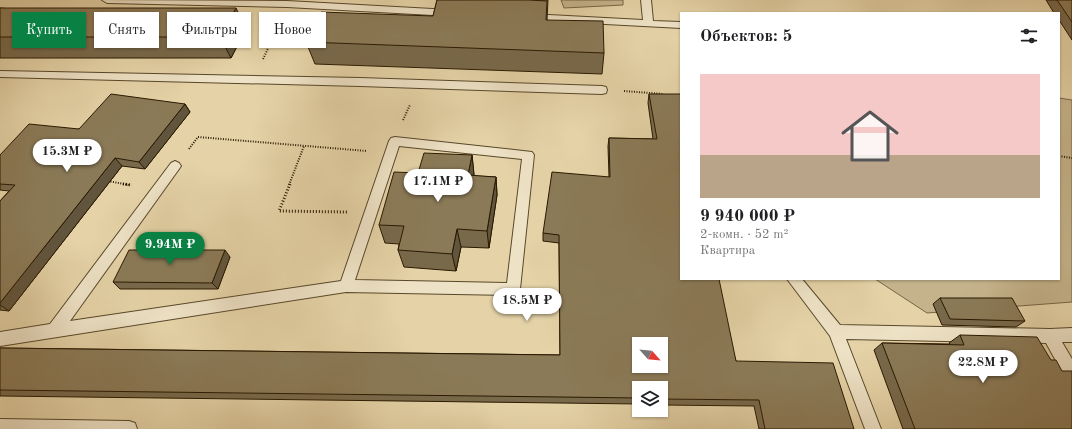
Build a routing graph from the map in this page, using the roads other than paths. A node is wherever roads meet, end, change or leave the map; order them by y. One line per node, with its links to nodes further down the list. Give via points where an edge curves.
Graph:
1 (107, 0): 3 (lane, via 287,4)
2 (646, 0): 5 (lane)
3 (460, 14)
4 (522, 17): 5 (lane)
5 (648, 24): 6 (lane)
6 (680, 25)
7 (0, 74): 8 (lane)
8 (602, 90)
9 (175, 166): 12 (lane)
10 (795, 280): 13 (lane)
11 (346, 286): 11 (lane, via 392,147 528,155 513,289); 12 (lane)
12 (54, 331): 16 (lane)
13 (836, 332): 15 (lane); 20 (lane)
14 (1072, 335): 15 (lane)
15 (1050, 336): 17 (lane)
16 (0, 339)
17 (1072, 374)
18 (0, 427): 19 (lane)
19 (129, 429)
20 (873, 429)

